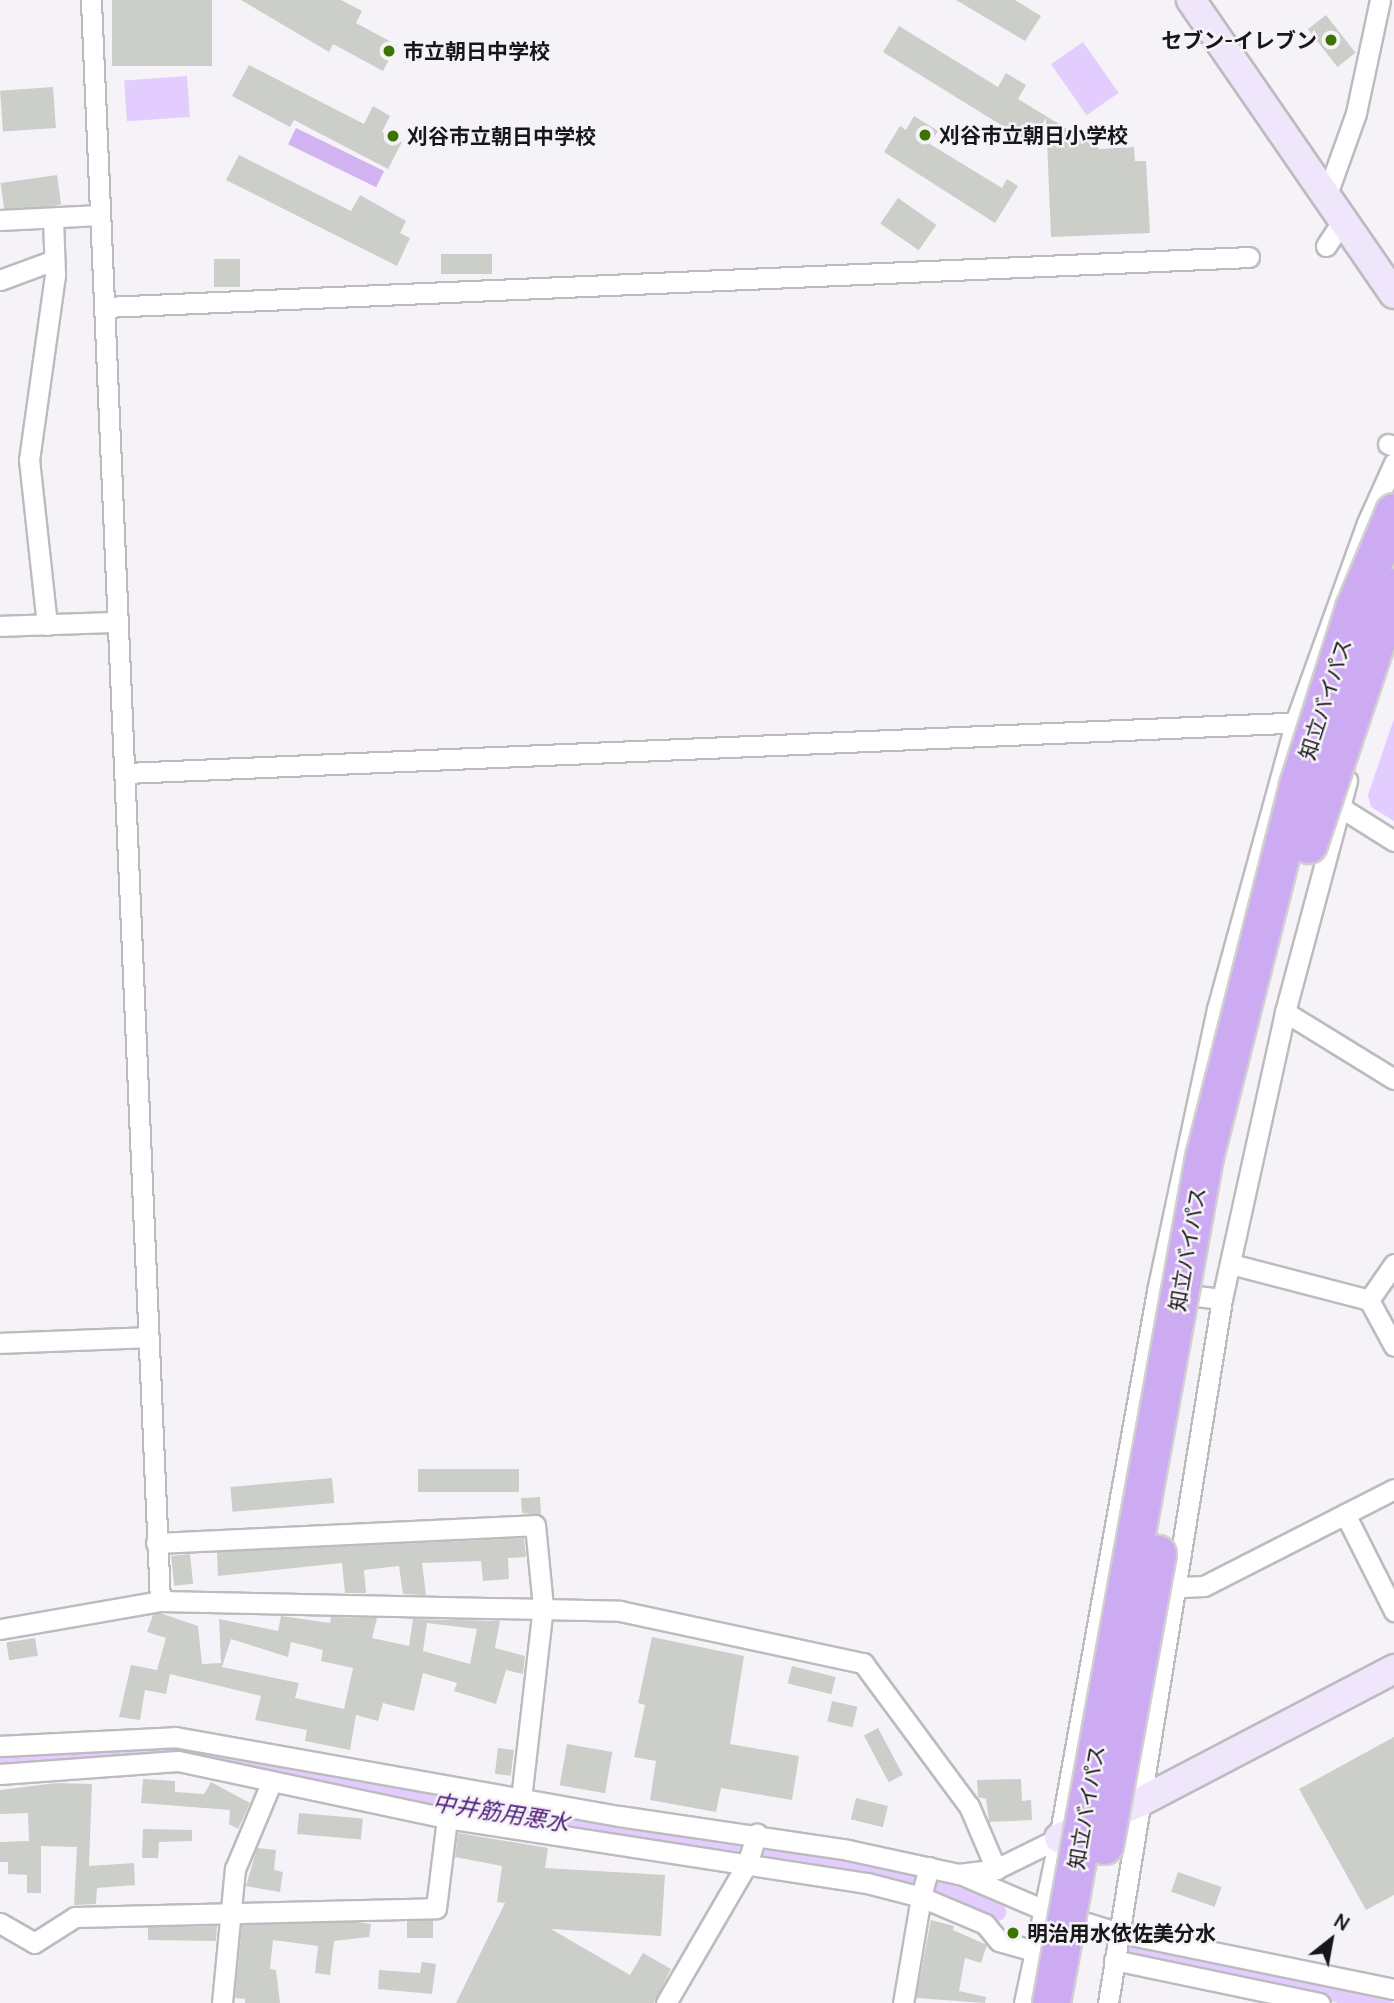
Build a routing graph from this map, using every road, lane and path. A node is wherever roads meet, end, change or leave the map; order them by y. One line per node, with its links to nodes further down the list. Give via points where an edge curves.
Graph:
1 (91, 0): 5 (street)
2 (1191, 0): 4 (street)
3 (1380, 0): 4 (street, via 1356,113)
4 (1326, 197): 8 (street)
5 (100, 215): 6 (street); 14 (street)
6 (53, 218): 7 (street); 11 (street)
7 (0, 220)
8 (1342, 221): 9 (street); 13 (street)
9 (1326, 246)
10 (1249, 257): 14 (street)
11 (54, 260): 12 (street); 19 (street, via 29,460)
12 (0, 280)
13 (1394, 294)
14 (105, 307): 18 (street)
15 (1394, 463): 22 (street)
16 (1394, 512): 70 (highway, 知立バイパス, bridge, via 1354,608 1298,785 1204,1157)
17 (1394, 587): 71 (highway, 知立バイパス, bridge, via 1319,804 1262,1005 1225,1165)
18 (117, 622): 19 (street); 24 (street)
19 (47, 625): 20 (street)
20 (0, 626)
21 (1394, 643): 23 (street)
22 (1296, 720): 23 (street); 24 (street); 31 (street, via 1217,1009)
23 (1361, 732): 25 (street)
24 (126, 773): 34 (street)
25 (1340, 807): 26 (street); 27 (street)
26 (1394, 841)
27 (1285, 1012): 28 (street); 29 (street)
28 (1394, 1079)
29 (1231, 1264): 32 (street); 33 (street)
30 (1394, 1264): 33 (street)
31 (1157, 1291): 32 (street); 40 (street)
32 (1222, 1299): 41 (street)
33 (1369, 1300): 36 (street)
34 (148, 1337): 35 (street); 39 (street)
35 (0, 1343)
36 (1394, 1346)
37 (1394, 1489): 38 (street)
38 (1345, 1514): 41 (street, via 1204,1586); 44 (street)
39 (156, 1543): 42 (street); 43 (street, via 536,1525)
40 (1104, 1582): 41 (street); 54 (street)
41 (1171, 1589): 51 (street)
42 (160, 1601): 43 (street); 45 (street)
43 (543, 1606): 50 (street); 56 (street, via 620,1611 863,1663 969,1806)
44 (1394, 1611)
45 (0, 1629)
46 (1394, 1669): 51 (street)
47 (0, 1746): 50 (street, via 175,1737)
48 (0, 1774): 49 (street, via 178,1761)
49 (272, 1781): 52 (street); 60 (street, via 235,1869)
50 (521, 1799): 53 (street)
51 (1138, 1803): 54 (street); 62 (street)
52 (447, 1818): 55 (street); 60 (street, via 436,1908)
53 (757, 1834): 55 (street); 58 (street)
54 (1059, 1838): 56 (street); 59 (street)
55 (747, 1864): 58 (street, via 867,1883); 67 (street)
56 (996, 1869): 57 (street)
57 (958, 1874): 58 (street); 59 (street)
58 (925, 1883): 63 (street, via 985,1924 999,1941); 68 (street)
59 (1042, 1909): 62 (street); 63 (street)
60 (233, 1913): 61 (street, via 75,1917 34,1943); 66 (street)
61 (0, 1923)
62 (1116, 1932): 64 (street); 65 (street)
63 (1035, 1951): 69 (street)
64 (1114, 1960): 72 (street); 73 (street)
65 (1394, 1989)
66 (222, 2003)
67 (666, 2003)
68 (903, 2003)
69 (1024, 2003)
70 (1051, 2003)
71 (1075, 2003)
72 (1108, 2003)
73 (1320, 2003)

